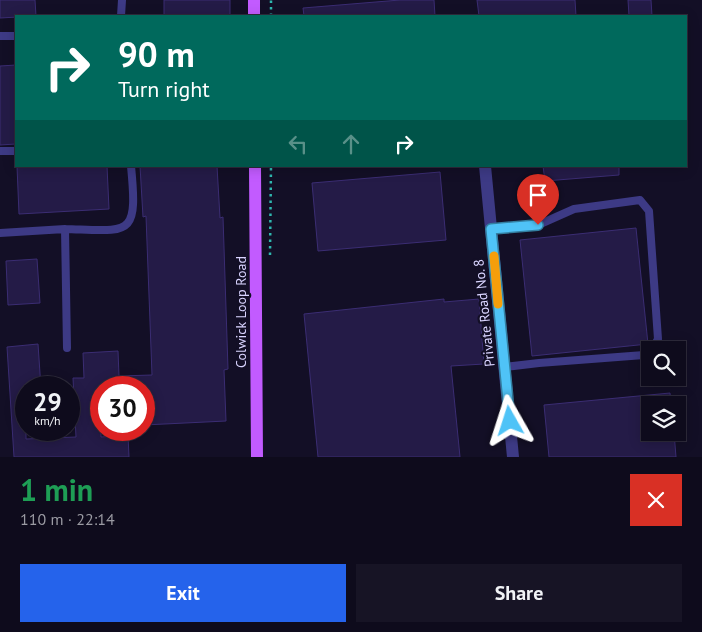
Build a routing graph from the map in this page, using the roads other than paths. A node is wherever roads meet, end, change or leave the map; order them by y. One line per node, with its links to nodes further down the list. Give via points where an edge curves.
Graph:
1 (122, 0): 3 (lane)
2 (254, 0): 4 (main road)
3 (121, 15)
4 (254, 15)
5 (0, 36): 6 (lane)
6 (15, 36)
7 (0, 151): 8 (lane)
8 (15, 151)
9 (131, 167): 12 (lane, via 134,203 128,226 119,230)
10 (255, 167): 19 (main road, Colwick Loop Road)
11 (485, 167): 13 (street, Private Road No. 8)
12 (65, 229): 14 (lane); 16 (lane)
13 (491, 229): 15 (lane, via 538,225 574,208 640,200 649,211); 18 (street, Private Road No. 8)
14 (0, 234)
15 (657, 341)
16 (67, 348)
17 (641, 355): 18 (lane)
18 (504, 367): 20 (street, Private Road No. 8)
19 (257, 457)
20 (513, 457)

